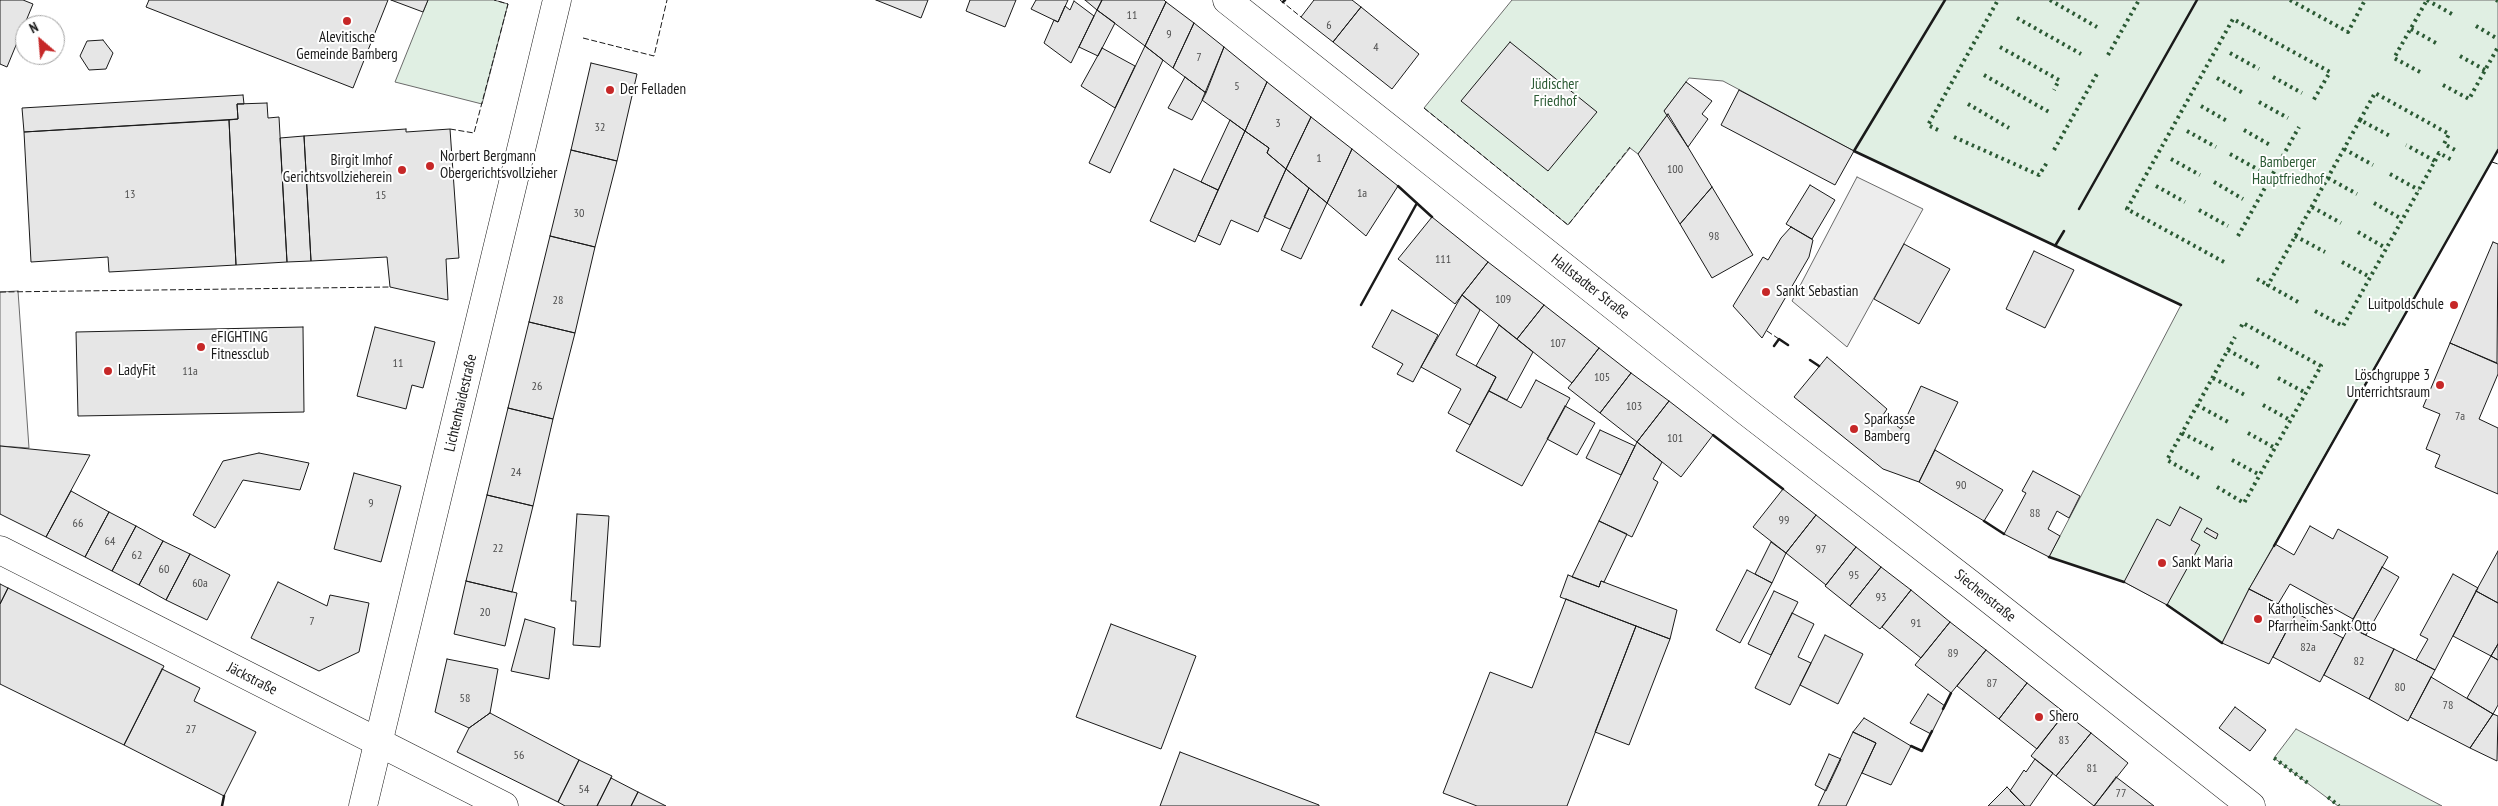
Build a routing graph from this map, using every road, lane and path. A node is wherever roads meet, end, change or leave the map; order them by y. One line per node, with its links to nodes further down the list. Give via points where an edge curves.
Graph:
1 (557, 0): 5 (street, Lichtenhaidestraße)
2 (1227, 0): 3 (street, Hallstadter Straße)
3 (1718, 388): 8 (street, Siechenstraße)
4 (0, 550): 5 (street, Jäckstraße)
5 (379, 743): 6 (street, Lichtenhaidestraße); 7 (street, Jäckstraße)
6 (363, 806)
7 (504, 806)
8 (2250, 806)

